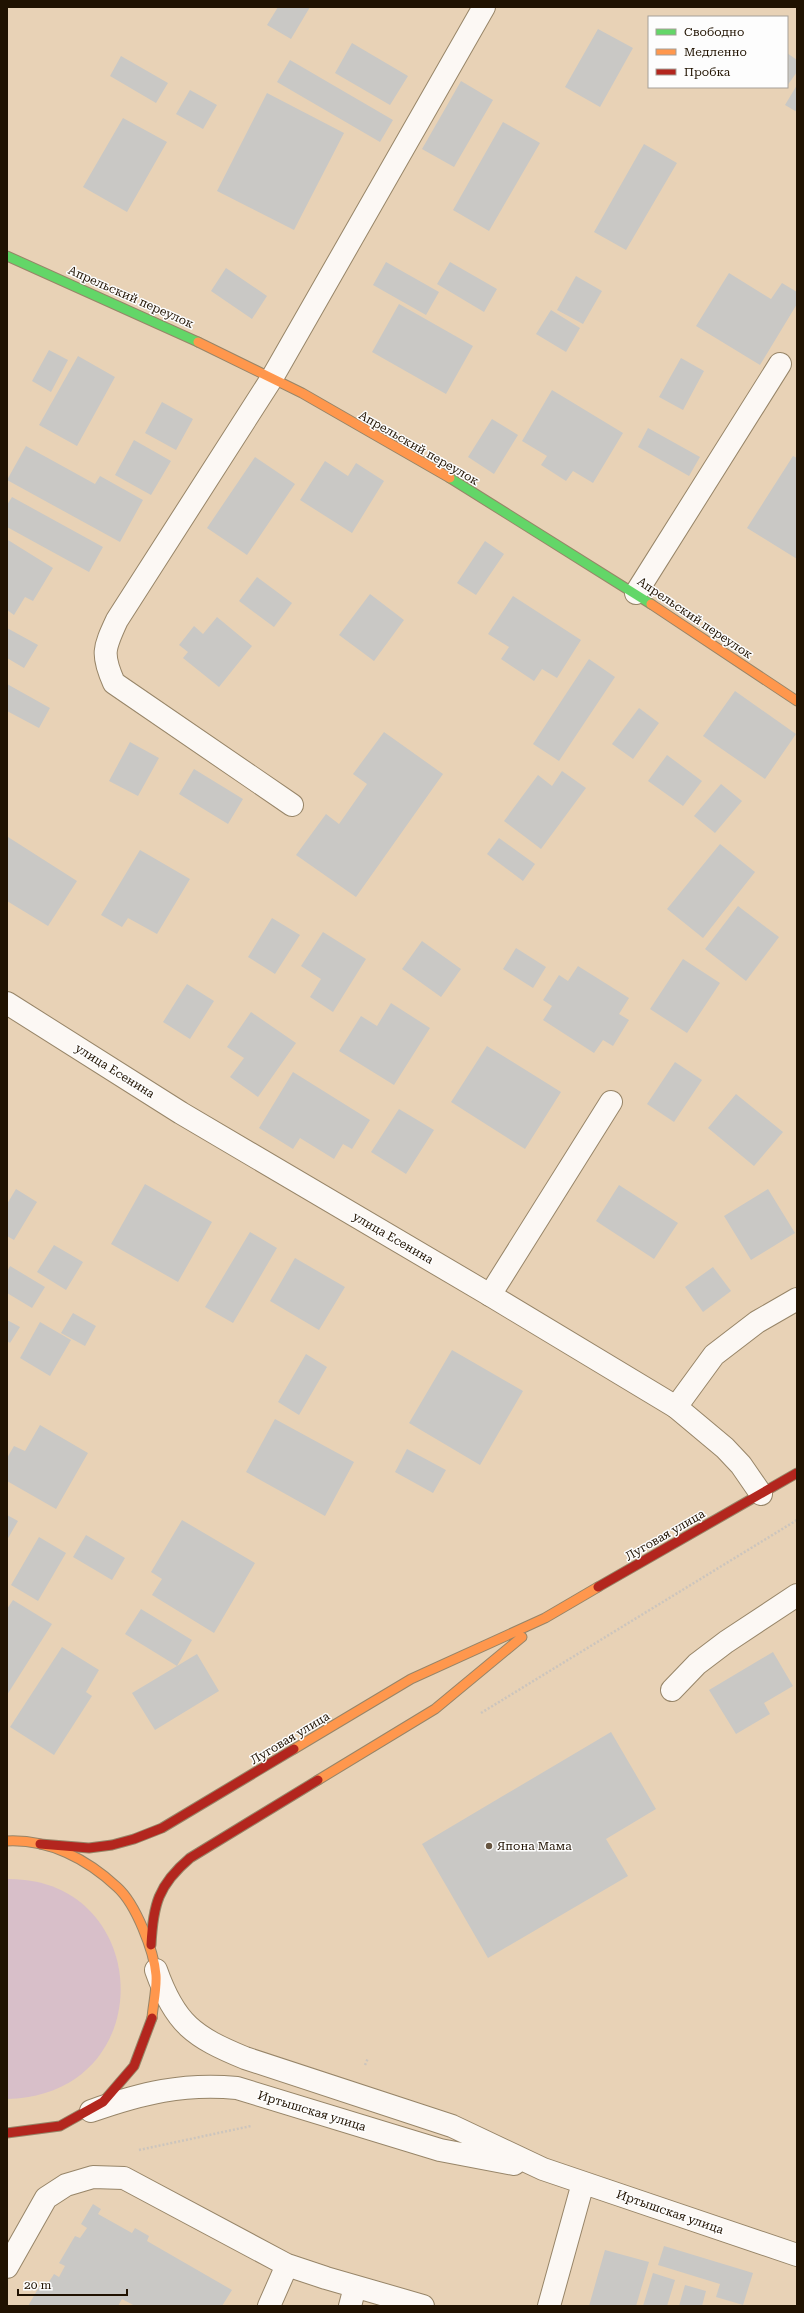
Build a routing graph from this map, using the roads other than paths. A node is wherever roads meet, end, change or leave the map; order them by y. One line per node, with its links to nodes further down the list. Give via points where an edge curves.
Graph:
1 (484, 7): 4 (street)
2 (7, 256): 4 (main road, Апрельский переулок, via 180,332)
3 (780, 364): 5 (street)
4 (272, 378): 5 (main road, Апрельский переулок, via 395,445); 7 (street, via 117,620 106,645 105,664 114,683)
5 (636, 593): 6 (main road, Апрельский переулок)
6 (797, 701)
7 (292, 805)
8 (7, 1003): 10 (street, улица Есенина, via 181,1113)
9 (611, 1102): 10 (street)
10 (490, 1295): 12 (street, улица Есенина)
11 (797, 1299): 12 (street, via 757,1322 714,1355)
12 (676, 1407): 14 (street, улица Есенина, via 725,1448 741,1465)
13 (797, 1473): 14 (main road, Луговая улица)
14 (761, 1494): 16 (main road, Луговая улица)
15 (797, 1595): 17 (street, via 697,1664)
16 (545, 1618): 19 (main road, Луговая улица, via 411,1679 162,1828 127,1842 105,1846); 20 (main road, Луговая улица, via 435,1709 190,1858 173,1872 162,1886 155,1903)
17 (672, 1690)
18 (8, 1841): 19 (main road)
19 (40, 1844): 20 (main road, via 65,1851 88,1862 109,1879 127,1898 141,1920)
20 (151, 1945): 21 (main road)
21 (156, 1970): 22 (main road, via 157,1996 153,2022 141,2054 122,2082 98,2104); 26 (street, Иртышская улица, via 165,1996 177,2015 195,2033 217,2046 245,2058 452,2126)
22 (82, 2114): 23 (main road, via 47,2128); 26 (street, Иртышская улица, via 124,2099 177,2087 237,2088 440,2150)
23 (28, 2132): 24 (main road); 25 (street)
24 (7, 2133)
25 (7, 2137)
26 (543, 2169): 27 (street, Иртышская улица)
27 (583, 2183): 28 (street, Иртышская улица); 34 (street)
28 (797, 2254)
29 (287, 2265): 30 (street, via 124,2178 93,2176 66,2185 46,2198); 31 (street); 32 (street)
30 (7, 2267)
31 (352, 2296): 33 (street)
32 (269, 2306)
33 (423, 2306)
34 (549, 2306)

